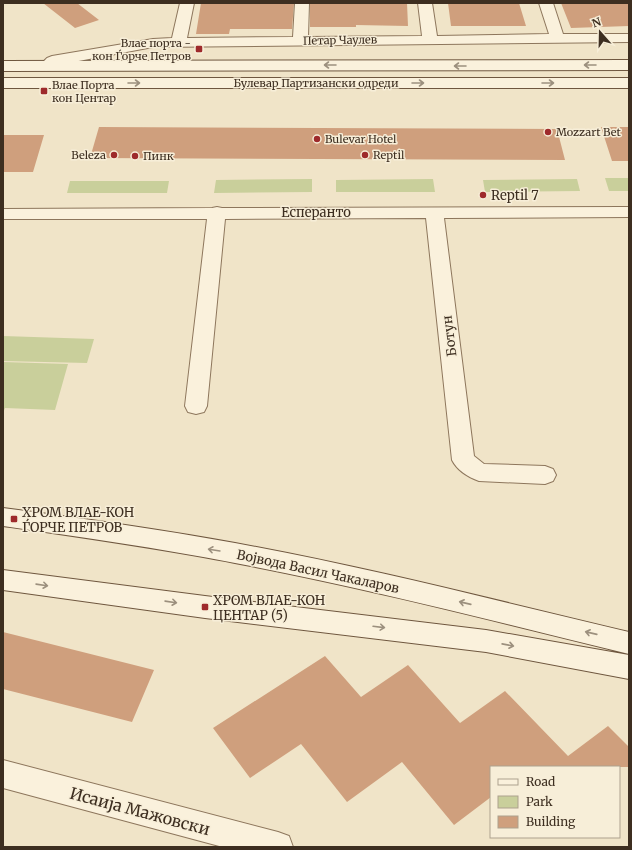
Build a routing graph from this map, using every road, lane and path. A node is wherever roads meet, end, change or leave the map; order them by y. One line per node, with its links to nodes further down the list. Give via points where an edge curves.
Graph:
1 (187, 3): 9 (street)
2 (302, 3): 8 (street)
3 (425, 3): 7 (street)
4 (546, 3): 5 (street)
5 (557, 38): 6 (street, Петар Чаулев); 7 (street, Петар Чаулев)
6 (629, 38)
7 (430, 39): 8 (street, Петар Чаулев)
8 (300, 41): 9 (street, Петар Чаулев)
9 (179, 42): 11 (street, Петар Чаулев, via 153,43)
10 (3, 60): 11 (street)
11 (52, 61): 12 (street)
12 (76, 65): 13 (street, Булевар Партизански одреди, one-way to 12); 14 (street, Булевар Партизански одреди)
13 (629, 65)
14 (3, 66)
15 (3, 82): 17 (street, Булевар Партизански одреди)
16 (629, 83): 17 (street, Булевар Партизански одреди, one-way to 16)
17 (25, 84): 18 (street)
18 (3, 86)
19 (217, 212): 20 (street, Есперанто); 22 (street, Есперанто); 23 (street)
20 (434, 212): 21 (street, Есперанто); 24 (street, Ботун, via 463,460 479,472)
21 (629, 212)
22 (3, 214)
23 (196, 406)
24 (545, 475)
25 (3, 517): 27 (street, Војвода Васил Чакаларов, one-way to 25, via 416,592 235,553)
26 (3, 580): 28 (street, one-way to 28, via 486,641)
27 (629, 643)
28 (629, 668)
29 (3, 774): 30 (street, Исаија Мажовски)
30 (278, 847)

